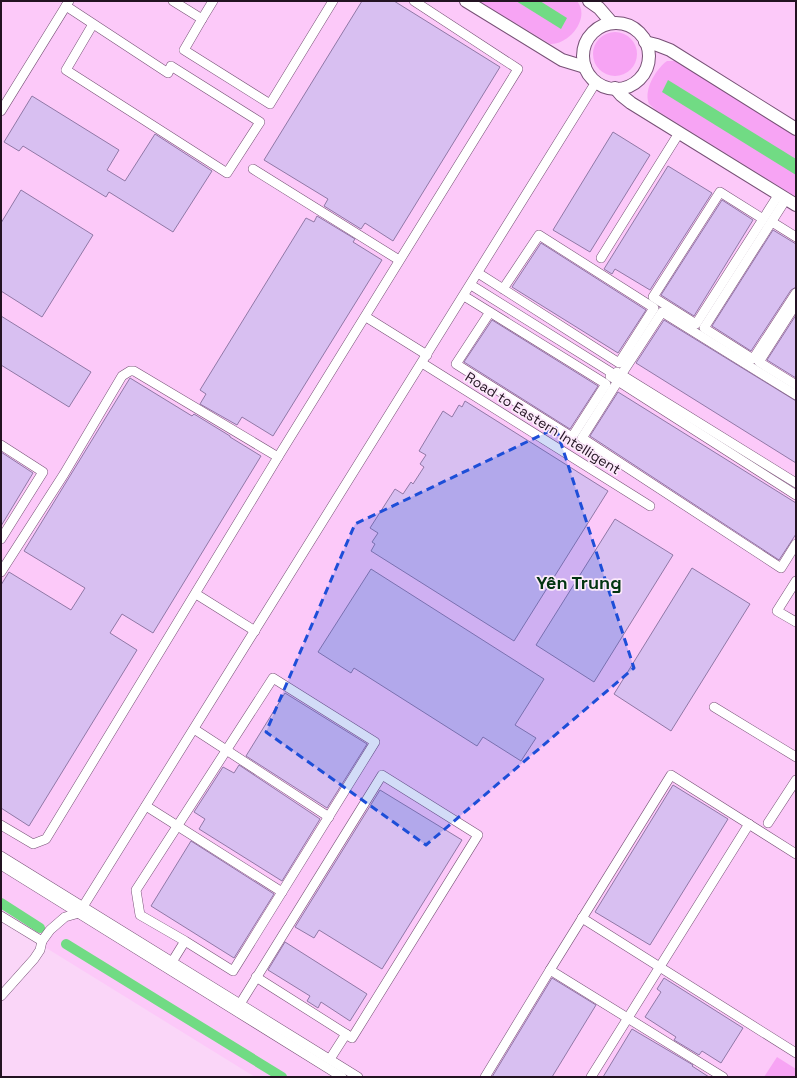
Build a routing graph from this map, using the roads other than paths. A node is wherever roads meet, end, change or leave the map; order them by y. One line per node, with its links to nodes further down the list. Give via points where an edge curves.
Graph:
1 (173, 1): 8 (street)
2 (213, 1): 8 (street)
3 (333, 1): 8 (street, via 270,104 184,50)
4 (414, 1): 23 (street, via 518,69)
5 (466, 1): 12 (main road, via 562,60)
6 (589, 1): 9 (main road)
7 (67, 4): 10 (street); 15 (street)
8 (202, 19)
9 (612, 23): 11 (main road, via 632,28); 12 (main road, via 599,28 589,38 584,51)
10 (93, 24): 10 (street, via 168,73 171,66 260,122 227,173 66,70)
11 (645, 42): 14 (main road, via 648,59 643,74 631,84); 16 (main road, via 670,50)
12 (585, 67): 13 (main road)
13 (596, 82): 14 (main road); 24 (street)
14 (616, 88): 17 (main road, via 626,100)
15 (1, 111)
16 (796, 129)
17 (679, 133): 19 (main road); 22 (street)
18 (253, 169): 23 (street)
19 (787, 200): 20 (street)
20 (767, 220): 20 (street, via 696,324 653,297 720,192); 21 (street); 27 (street, via 704,328 753,359)
21 (796, 238)
22 (601, 258)
23 (399, 260): 31 (street)
24 (478, 273): 25 (street); 26 (street)
25 (471, 285): 28 (street); 34 (street)
26 (503, 289): 26 (street, via 619,363 654,308 539,235)
27 (796, 293)
28 (464, 296): 30 (street); 32 (street)
29 (796, 304): 35 (street, via 759,362)
30 (490, 312): 30 (street, via 606,384 572,437 456,364)
31 (366, 317): 32 (street); 38 (street)
32 (427, 355): 33 (street)
33 (422, 363): 41 (street, Road to Eastern Intelligent); 48 (street)
34 (617, 376): 36 (street, via 662,312); 39 (street); 40 (street); 43 (street, via 582,438 781,568)
35 (796, 385)
36 (796, 395)
37 (1, 445): 42 (street, via 43,472)
38 (278, 456): 44 (street, via 130,371 122,376 64,474); 46 (street)
39 (796, 483)
40 (796, 495)
41 (650, 506)
42 (1, 539)
43 (796, 544)
44 (1, 572)
45 (796, 581): 47 (street, via 777,611)
46 (196, 594): 48 (street); 58 (street, via 46,839 33,844)
47 (796, 622)
48 (255, 631): 50 (street)
49 (714, 707): 52 (street)
50 (194, 729): 51 (street); 54 (street)
51 (226, 750): 55 (street); 55 (street, via 272,678 375,742); 59 (street)
52 (796, 757)
53 (796, 780): 56 (street)
54 (146, 806): 59 (street); 64 (street)
55 (329, 817): 63 (street)
56 (768, 822)
57 (749, 824): 60 (street); 66 (street, via 671,775); 70 (street)
58 (1, 825)
59 (178, 826): 63 (street); 68 (street, via 136,890 140,915)
60 (796, 854)
61 (1, 856): 64 (street)
62 (1, 865): 64 (street)
63 (282, 892): 68 (street, via 233,972)
64 (81, 910): 67 (street, via 65,917); 69 (street); 79 (street)
65 (1, 916): 67 (street)
66 (582, 918): 70 (street); 71 (street)
67 (42, 941): 73 (street, via 34,959)
68 (185, 941): 69 (street)
69 (172, 962): 74 (street)
70 (660, 967): 75 (street); 77 (street)
71 (550, 970): 75 (street); 81 (street)
72 (256, 977): 74 (street); 76 (street); 76 (street, via 382,775 478,835 352,1038)
73 (1, 996)
74 (240, 1004): 78 (street)
75 (628, 1018): 82 (street); 83 (street)
76 (346, 1034): 78 (street)
77 (796, 1053)
78 (330, 1059): 80 (street)
79 (342, 1077)
80 (358, 1077)
81 (485, 1077)
82 (591, 1077)
83 (723, 1077)

